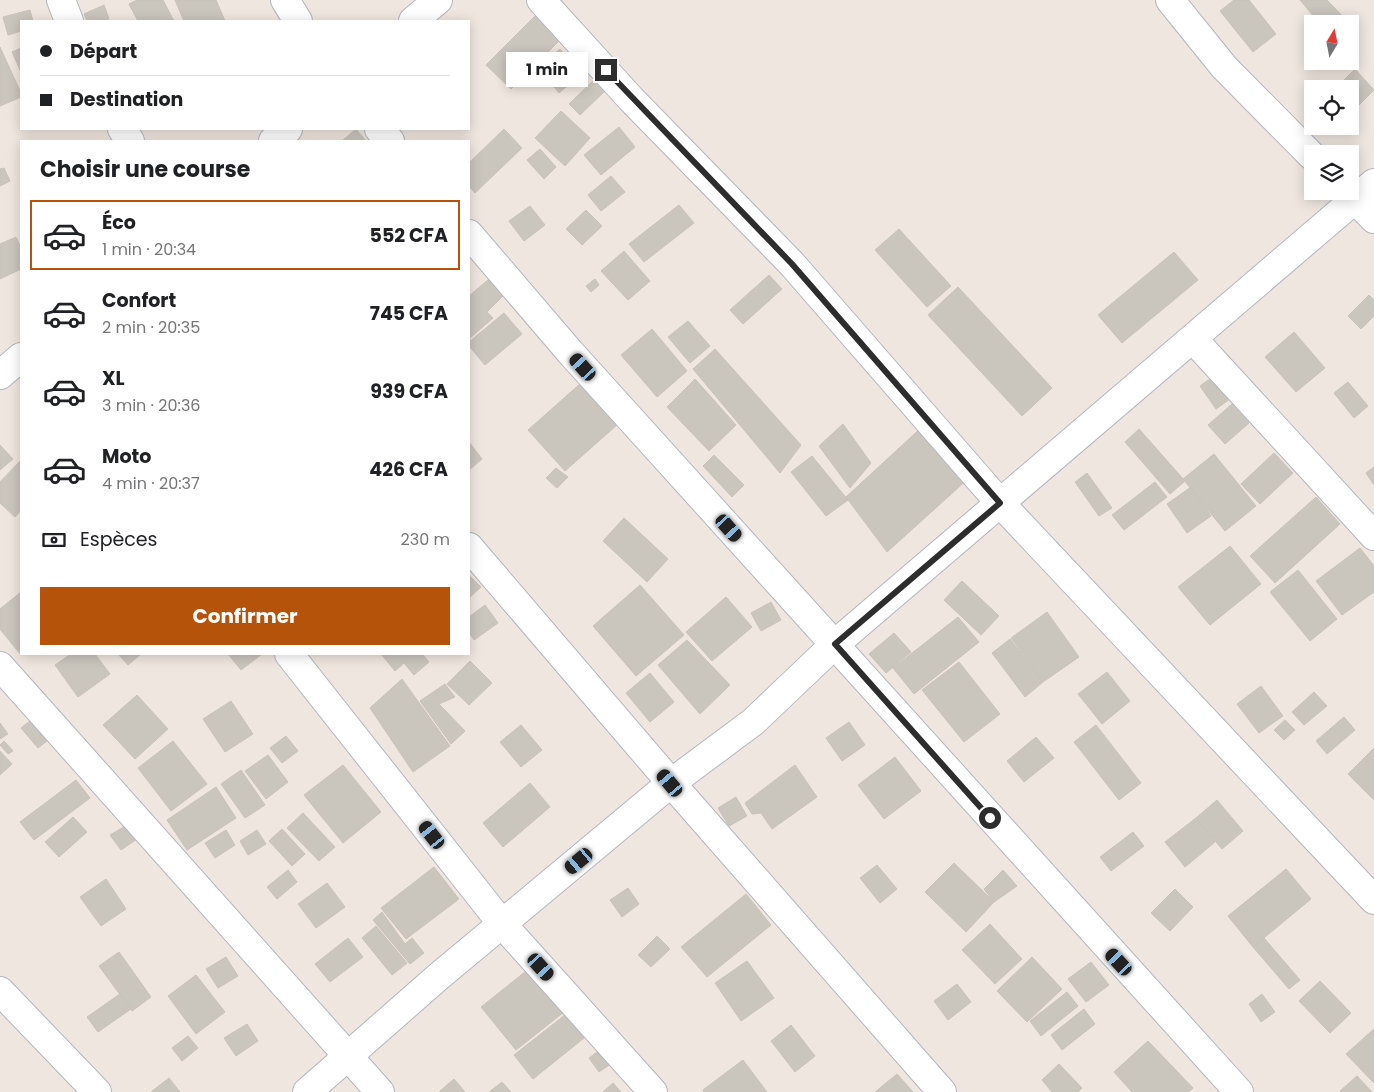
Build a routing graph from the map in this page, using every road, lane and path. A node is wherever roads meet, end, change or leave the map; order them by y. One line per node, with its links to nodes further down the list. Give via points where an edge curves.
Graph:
1 (60, 0): 6 (street)
2 (285, 0): 7 (street)
3 (438, 0): 8 (street)
4 (541, 0): 21 (street, via 631,99 792,264)
5 (1170, 0): 13 (street, via 1224,67)
6 (69, 20)
7 (297, 20)
8 (414, 20)
9 (287, 130): 11 (street)
10 (380, 130): 12 (street)
11 (274, 140)
12 (389, 140)
13 (1304, 148)
14 (1359, 191): 16 (street)
15 (1349, 200): 18 (street)
16 (1374, 218)
17 (470, 235): 24 (street, via 570,352)
18 (1193, 338): 21 (street); 22 (street)
19 (20, 358): 20 (street)
20 (0, 375)
21 (1000, 503): 24 (street); 28 (street)
22 (1374, 536)
23 (470, 548): 27 (street)
24 (835, 644): 27 (street, via 753,722); 37 (street)
25 (289, 655): 29 (street)
26 (0, 666): 31 (street)
27 (670, 783): 29 (street); 36 (street)
28 (1374, 900)
29 (503, 925): 31 (street); 35 (street)
30 (0, 991): 32 (street)
31 (349, 1056): 33 (street); 34 (street)
32 (97, 1092)
33 (307, 1092)
34 (380, 1092)
35 (653, 1092)
36 (942, 1092)
37 (1239, 1092)

